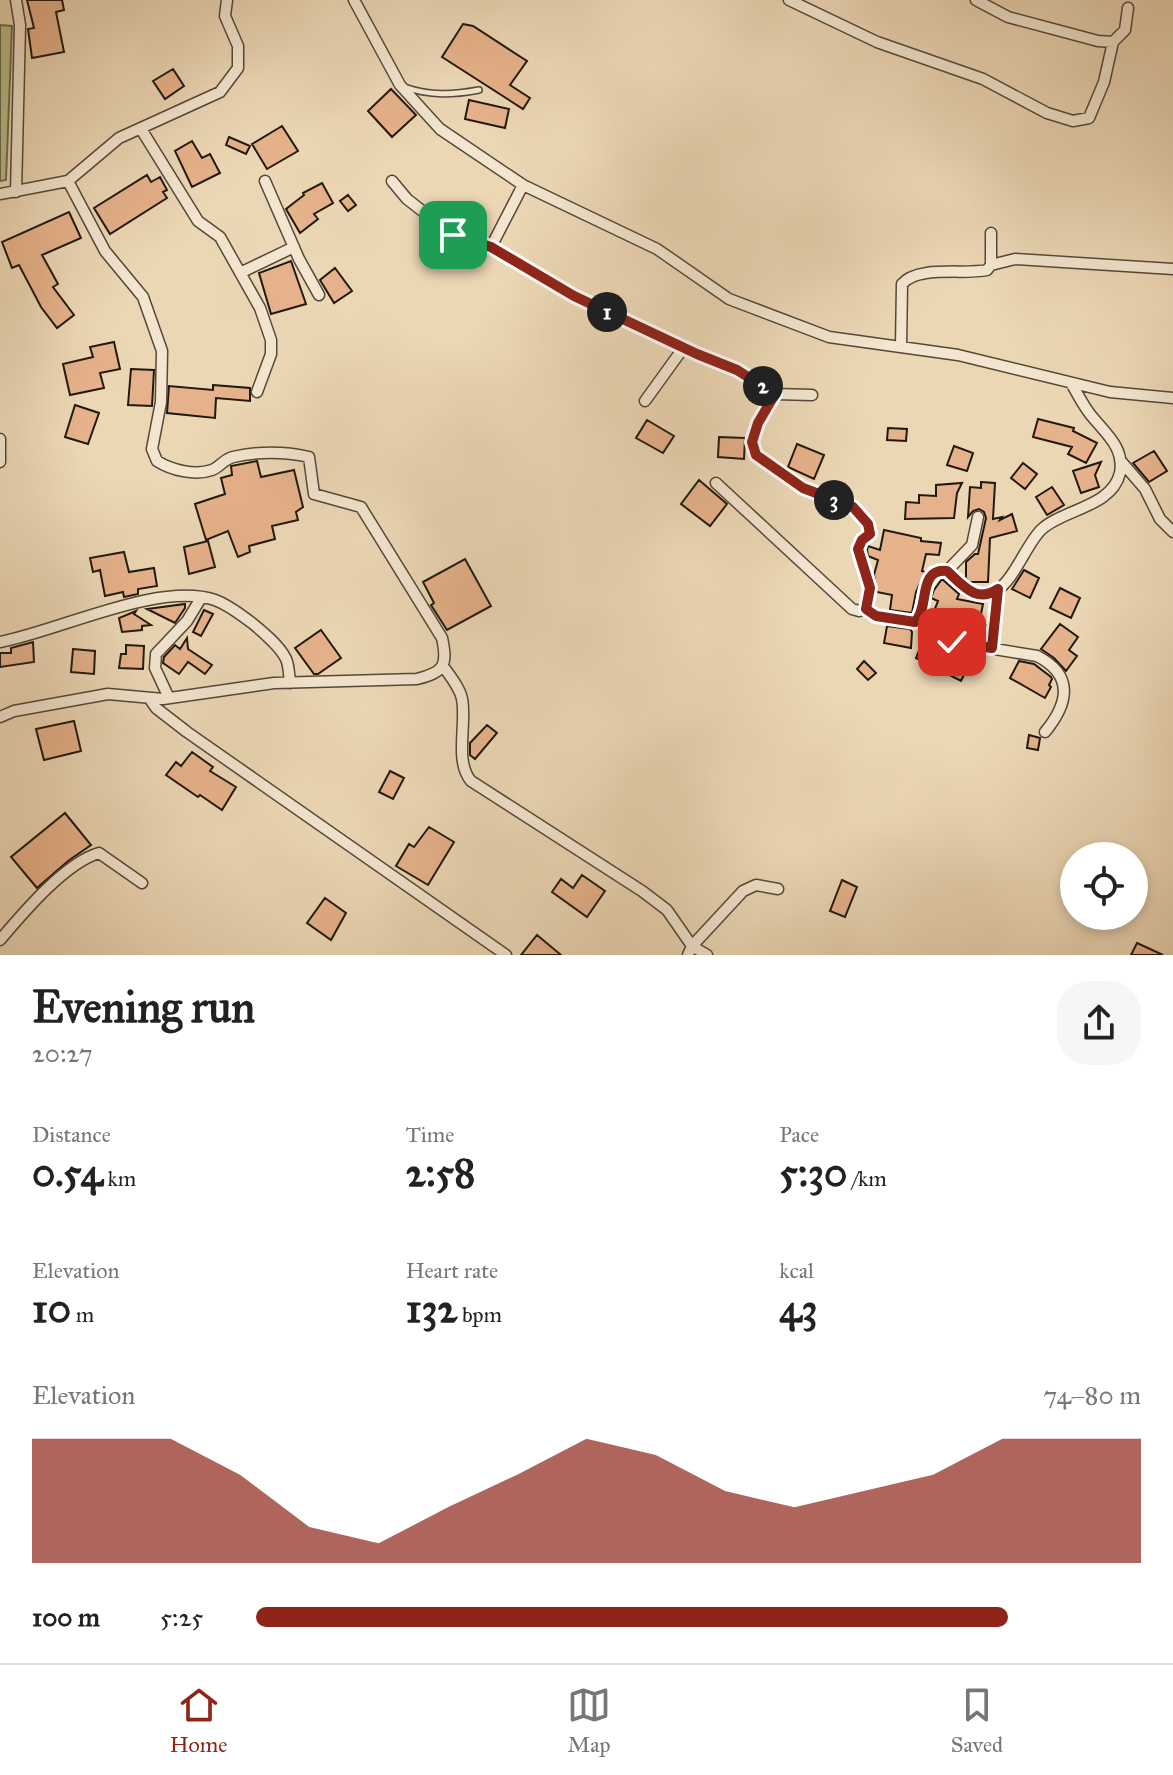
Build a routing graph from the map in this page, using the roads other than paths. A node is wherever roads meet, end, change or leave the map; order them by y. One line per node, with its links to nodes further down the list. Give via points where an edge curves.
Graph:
1 (16, 0): 15 (street)
2 (354, 0): 8 (street)
3 (789, 0): 7 (street, via 877,42 983,79 1073,121 1089,118 1099,100)
4 (976, 0): 7 (street, via 1008,17)
5 (224, 2): 10 (street, via 238,46 238,68 220,92)
6 (1128, 8): 7 (street, via 1125,30)
7 (1113, 42)
8 (400, 85): 9 (lane, via 449,96); 14 (street, via 440,129)
9 (479, 90)
10 (141, 129): 11 (street, via 119,138); 22 (street, via 198,221 220,237)
11 (68, 181): 15 (street); 45 (street, via 105,251 143,297 162,351 161,402 152,449 157,461 169,469 189,471 212,470 228,457 268,451 309,457 314,494 361,507 374,527 442,638)
12 (265, 181): 18 (street)
13 (392, 181): 19 (street, via 453,235)
14 (523, 185): 19 (street); 25 (street, via 657,249 729,299 829,337)
15 (16, 192): 16 (street)
16 (0, 194)
17 (991, 233): 20 (street)
18 (294, 247): 22 (street); 23 (street)
19 (491, 247): 24 (street, via 574,296)
20 (991, 265): 21 (street, via 1015,259); 25 (street, via 978,272 907,278 900,297)
21 (1173, 269)
22 (240, 273): 27 (street, via 271,340)
23 (319, 295)
24 (684, 347): 28 (street); 31 (street)
25 (901, 347): 26 (street)
26 (1071, 383): 30 (street); 33 (street)
27 (257, 392)
28 (775, 394): 29 (street); 41 (street, via 752,442 756,455 803,488 853,507 868,524 870,534 858,549 870,588)
29 (812, 395)
30 (1173, 398)
31 (645, 401)
32 (0, 439): 34 (street)
33 (1120, 460): 37 (street); 39 (street, via 1114,486 1041,529)
34 (0, 462)
35 (716, 483): 41 (street, via 852,609)
36 (978, 517): 38 (street, via 972,545)
37 (1173, 532)
38 (947, 571): 39 (street, via 979,595); 41 (street, via 931,574 915,622 876,616)
39 (998, 589): 44 (street)
40 (201, 598): 42 (street, via 119,606); 46 (street, via 235,611 262,631 286,658); 48 (street, via 156,654 155,668)
41 (866, 609)
42 (0, 642)
43 (952, 642): 44 (street)
44 (992, 648): 50 (street, via 1037,656 1062,676 1065,696 1058,717)
45 (443, 666): 46 (street, via 436,674 417,679); 54 (street, via 462,696 463,759 471,781 667,910)
46 (290, 683): 48 (street)
47 (149, 698): 48 (street); 49 (street, via 108,694); 55 (street, via 187,732)
48 (169, 698)
49 (0, 717)
50 (1045, 732)
51 (142, 883): 53 (street, via 99,853 87,857 36,899)
52 (778, 889): 54 (street, via 756,885 743,891)
53 (0, 940)
54 (690, 950): 56 (street)
55 (506, 955)
56 (707, 955)

